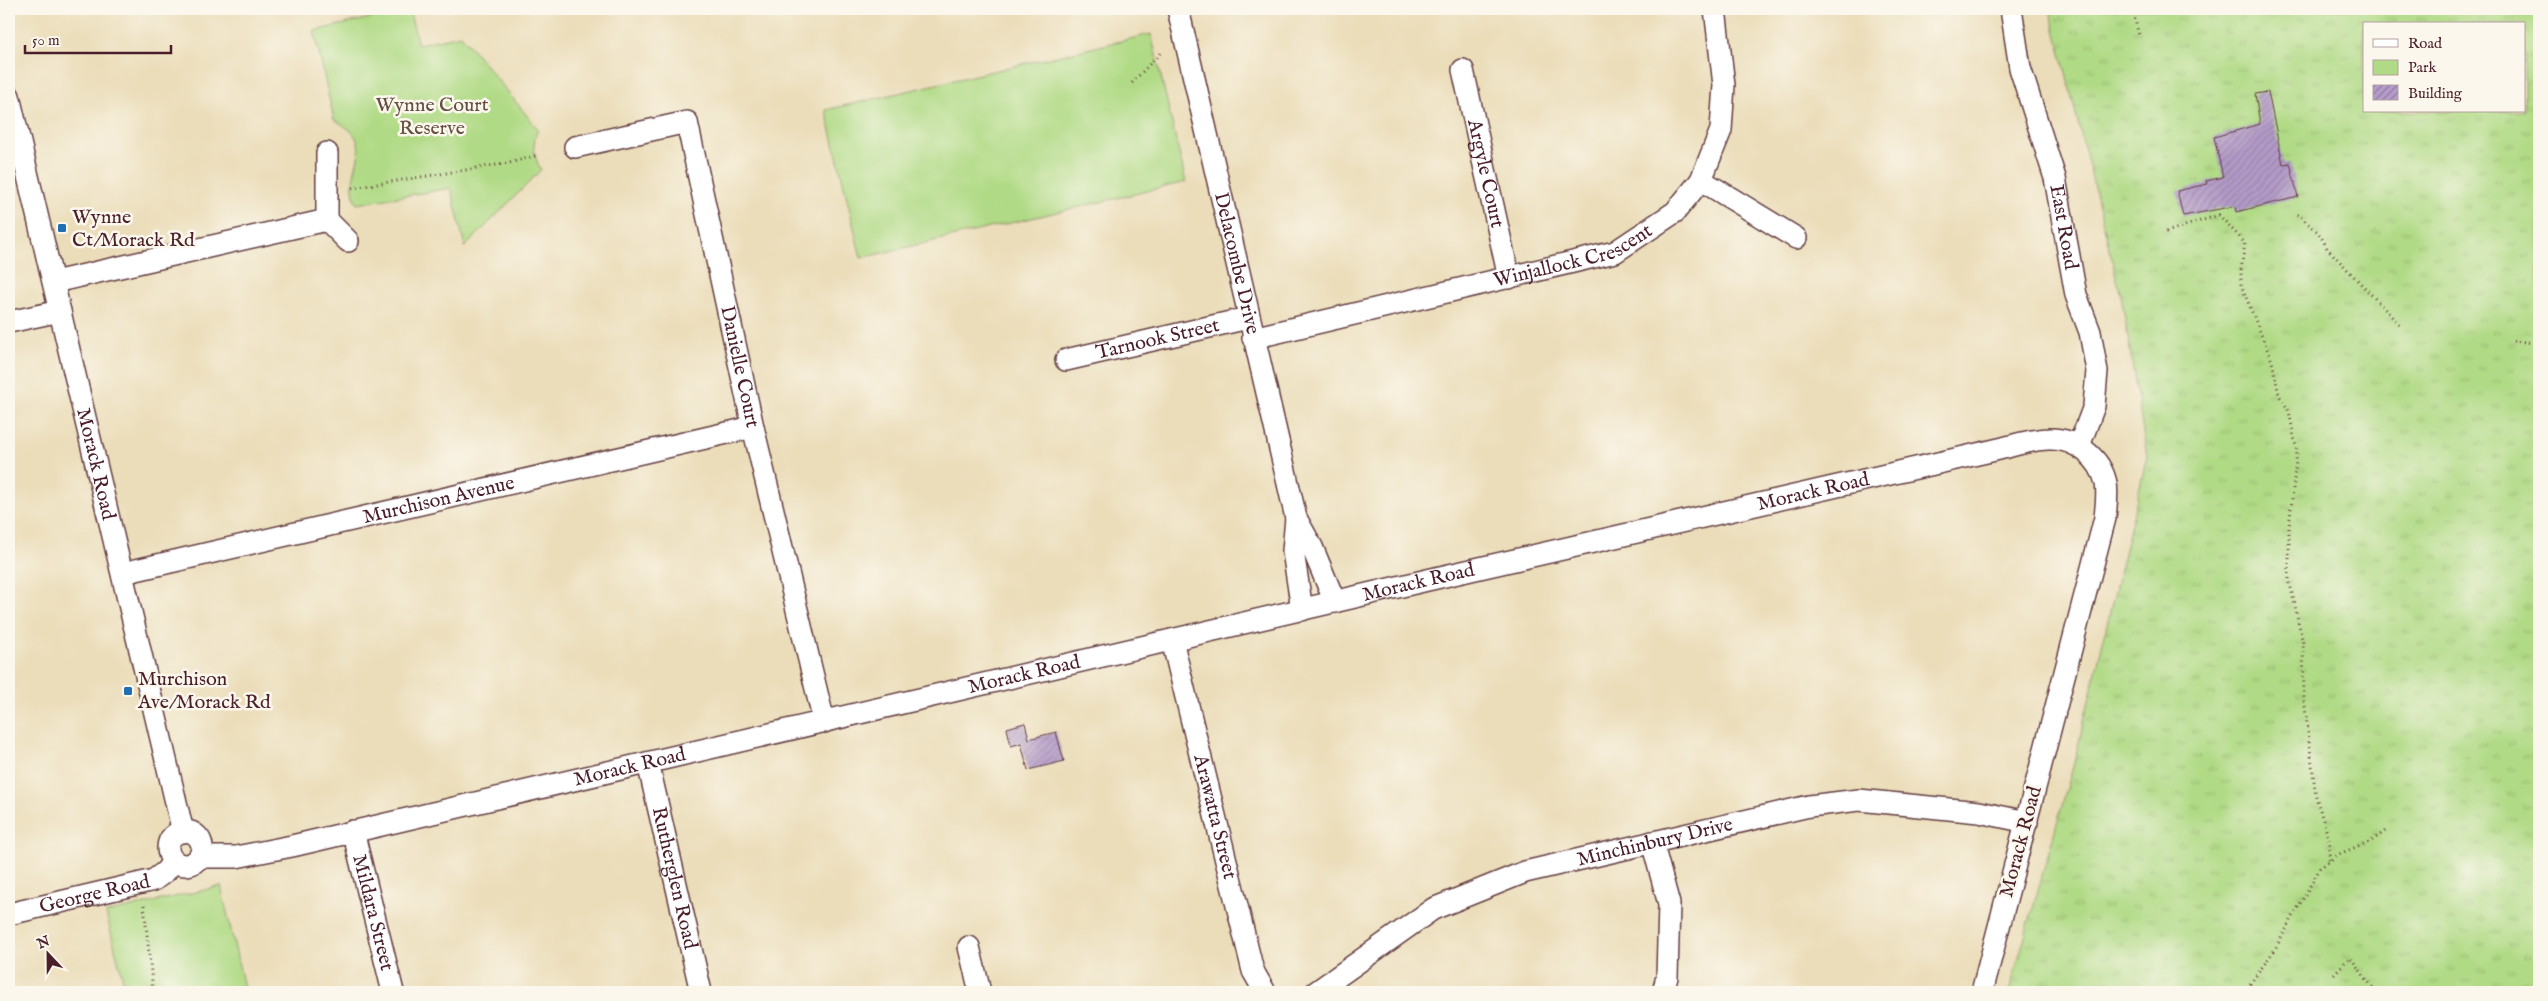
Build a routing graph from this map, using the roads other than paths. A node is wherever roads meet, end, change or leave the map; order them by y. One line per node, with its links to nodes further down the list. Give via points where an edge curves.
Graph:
1 (1178, 9): 16 (street, Delacombe Drive)
2 (1715, 9): 8 (street, Winjallock Crescent, via 1724,84 1721,130)
3 (2012, 9): 19 (street, East Road, via 2020,68 2055,178 2076,295 2090,332 2097,371 2094,406)
4 (1463, 70): 12 (street, Argyle Court)
5 (9, 96): 13 (street, Morack Road)
6 (575, 147): 18 (street, Danielle Court, via 687,122)
7 (327, 153): 9 (street)
8 (1701, 180): 10 (street); 12 (street, Winjallock Crescent, via 1675,212 1614,252)
9 (327, 220): 11 (street); 13 (street)
10 (1796, 238)
11 (348, 241)
12 (1509, 278): 16 (street, Winjallock Crescent)
13 (54, 282): 14 (street, Morack Road)
14 (60, 310): 15 (street); 21 (street, Morack Road)
15 (9, 322)
16 (1251, 328): 17 (street, Tarnook Street); 20 (street, Delacombe Drive)
17 (1066, 360)
18 (753, 427): 21 (street, Murchison Avenue); 25 (street, Danielle Court)
19 (2079, 446): 22 (street, Morack Road, via 2058,439 2040,440); 27 (street, Morack Road, via 2094,458 2103,473 2107,492 2105,518)
20 (1296, 518): 22 (street, Delacombe Drive); 23 (street, Delacombe Drive, via 1292,551)
21 (123, 573): 29 (street, Morack Road)
22 (1335, 602): 23 (street, Morack Road)
23 (1302, 610): 24 (street, Morack Road)
24 (1172, 640): 25 (street, Morack Road); 38 (street, Arawatta Street, via 1252,971)
25 (824, 722): 26 (street, Morack Road)
26 (648, 763): 28 (street, Morack Road); 36 (street, Rutherglen Road)
27 (2027, 822): 30 (street, Minchinbury Drive, via 1979,812 1859,800 1809,806); 41 (street, Morack Road)
28 (353, 831): 31 (street, Morack Road, via 236,858); 35 (street, Mildara Street)
29 (183, 832): 31 (street, via 193,834 200,842); 32 (street, via 169,841 168,852)
30 (1652, 842): 39 (street, Minchinbury Drive, via 1525,872 1433,909); 40 (street, via 1669,904 1667,977)
31 (199, 857): 32 (street, via 184,866)
32 (173, 861): 33 (street, George Road, via 154,880)
33 (9, 914)
34 (969, 947): 37 (street)
35 (393, 992)
36 (701, 992)
37 (980, 992)
38 (1265, 992)
39 (1316, 992)
40 (1663, 992)
41 (1982, 992)

